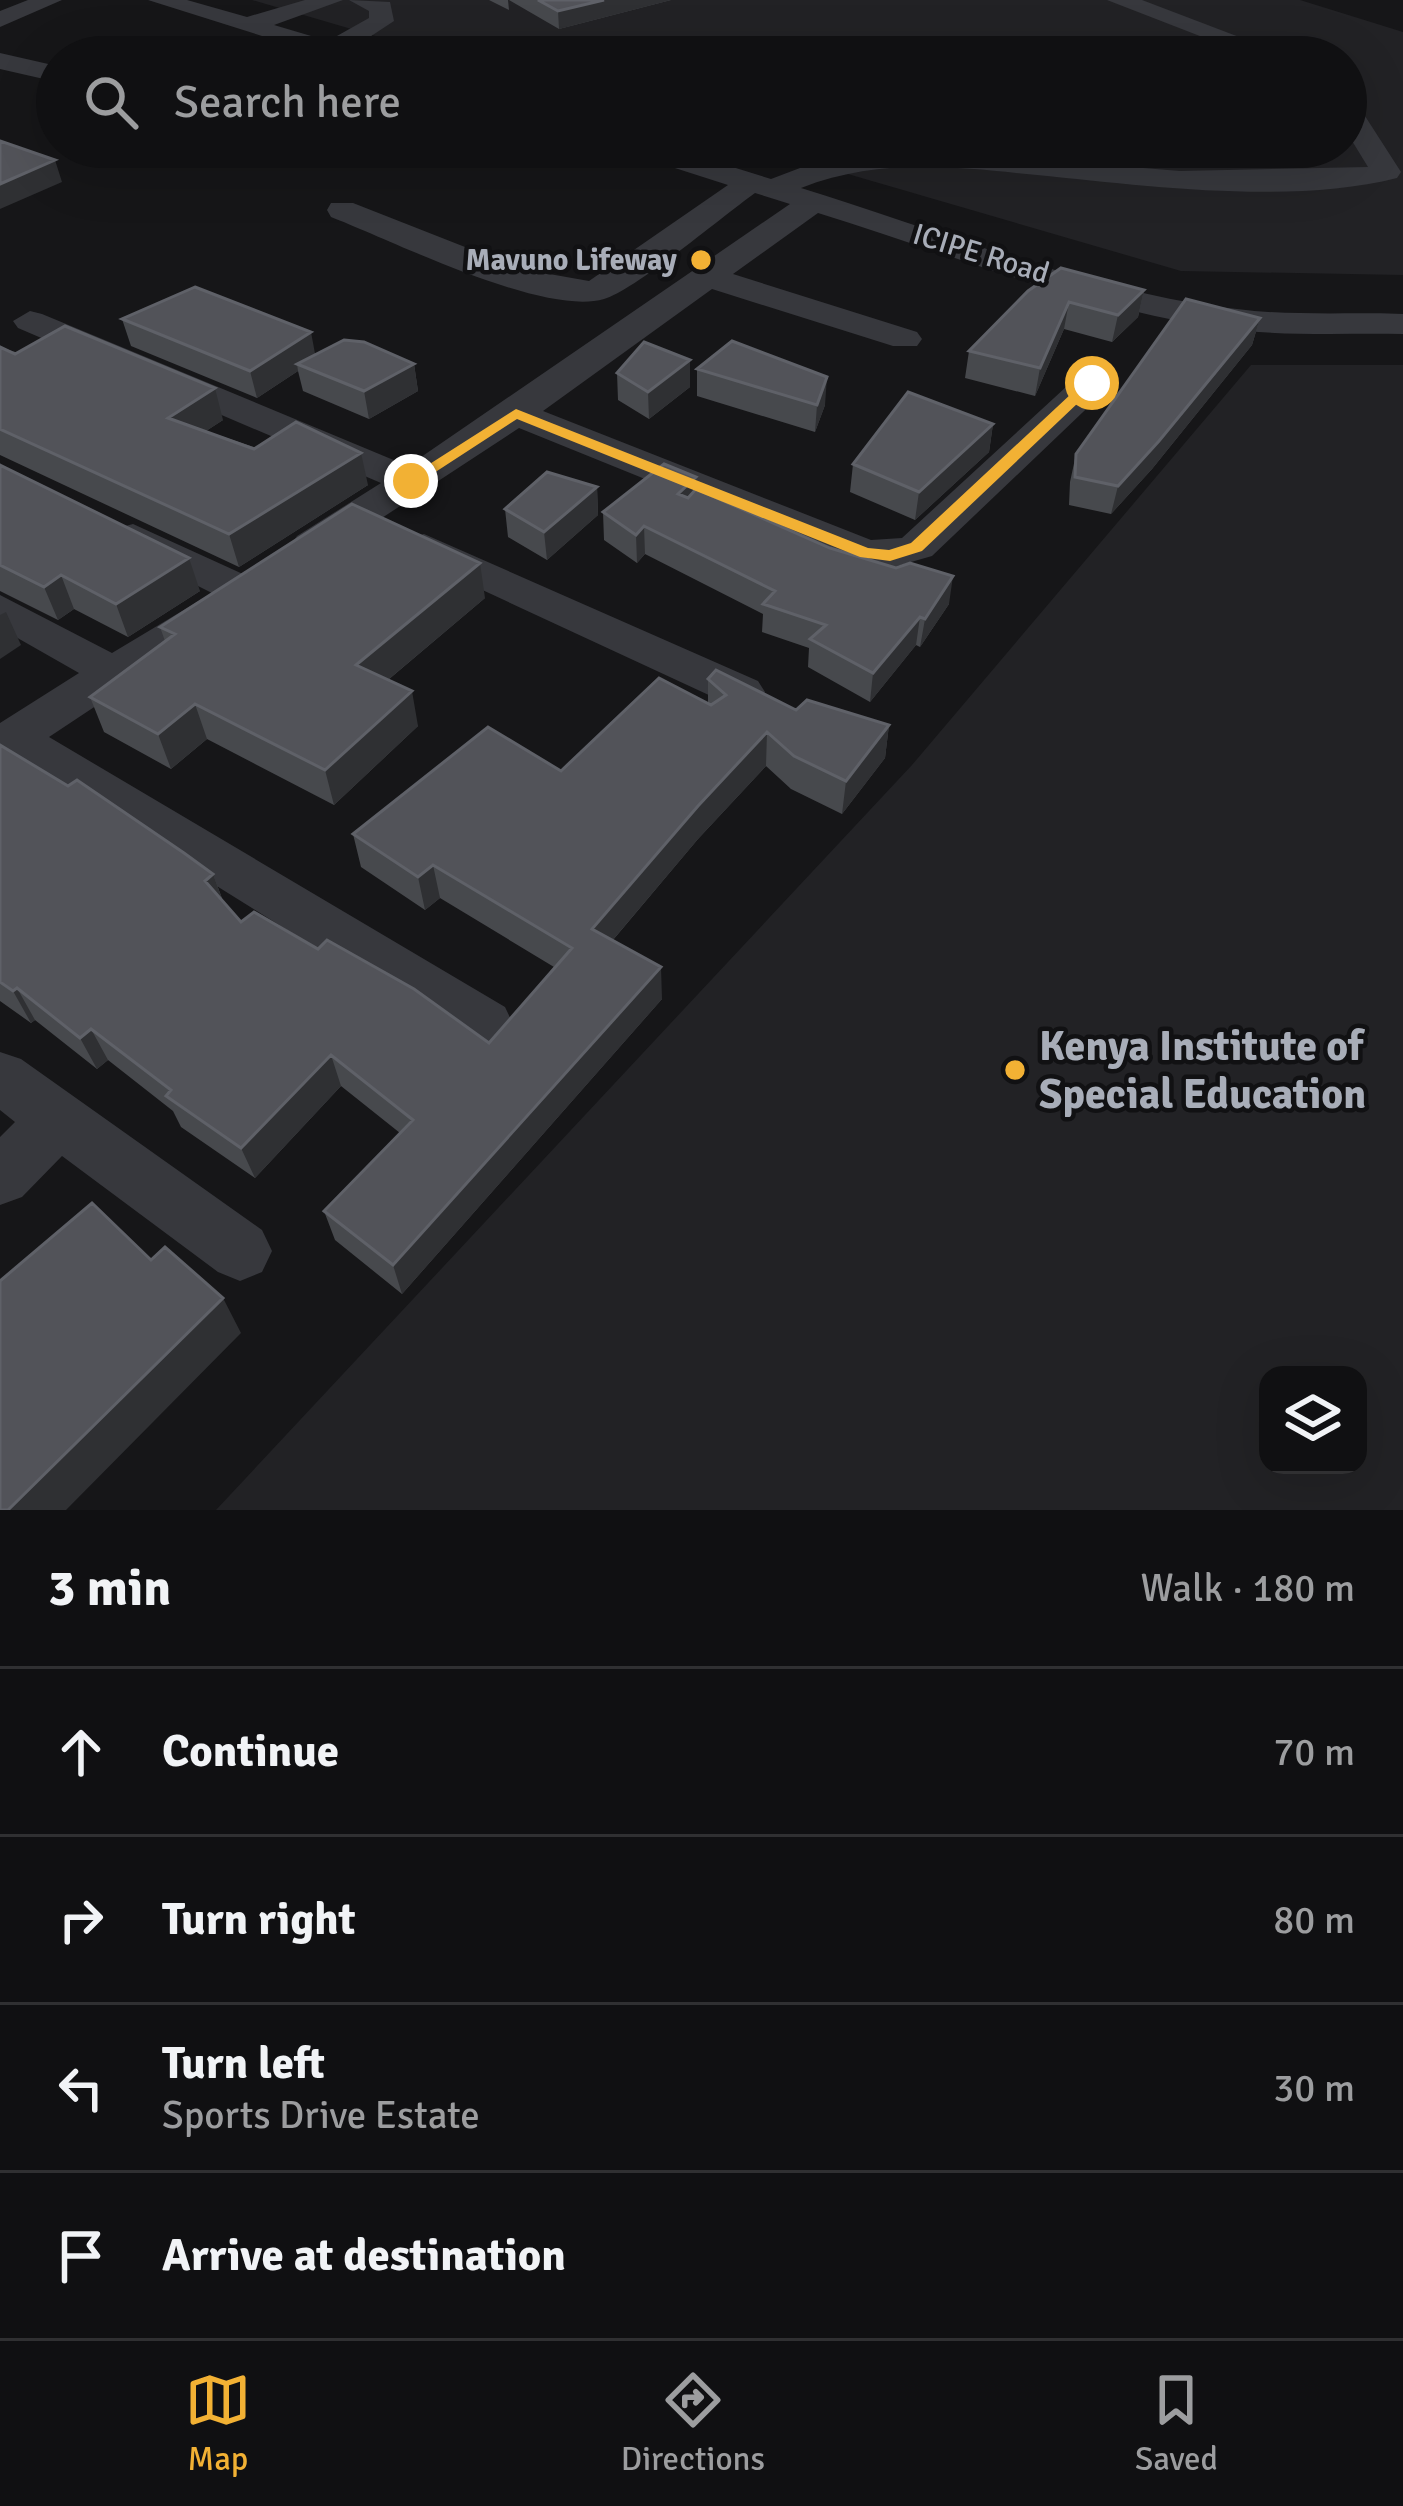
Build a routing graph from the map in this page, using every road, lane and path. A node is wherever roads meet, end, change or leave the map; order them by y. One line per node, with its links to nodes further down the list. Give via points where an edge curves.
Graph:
1 (50, 0): 6 (street)
2 (160, 0): 7 (street)
3 (331, 0): 7 (street)
4 (361, 0): 9 (street, via 381,7 382,21)
5 (1119, 0): 10 (street)
6 (0, 20)
7 (247, 25): 8 (street)
8 (285, 36)
9 (364, 36)
10 (1220, 36)
11 (0, 61): 12 (street)
12 (36, 69)
13 (1367, 142): 16 (street, via 1386,172 1180,180)
14 (704, 168): 17 (street, ICIPE Road)
15 (822, 168): 17 (street)
16 (1053, 168)
17 (760, 186): 18 (street, ICIPE Road); 19 (street, via 583,295)
18 (812, 202): 20 (street); 22 (street, ICIPE Road, via 1189,311 1238,320)
19 (342, 210)
20 (708, 277): 23 (street); 25 (street)
21 (30, 321): 26 (street)
22 (1403, 324)
23 (905, 339)
24 (1092, 383): 25 (street, via 916,547 890,555 866,553)
25 (516, 413): 26 (street)
26 (411, 481): 27 (street)
27 (357, 516): 29 (street); 32 (street)
28 (100, 520): 29 (street)
29 (241, 590): 31 (street)
30 (0, 609): 31 (street)
31 (113, 673): 33 (street)
32 (742, 692)
33 (7, 741): 34 (street)
34 (485, 1024)
35 (0, 1078): 36 (street)
36 (58, 1120): 37 (street); 38 (street)
37 (0, 1177)
38 (240, 1251)

